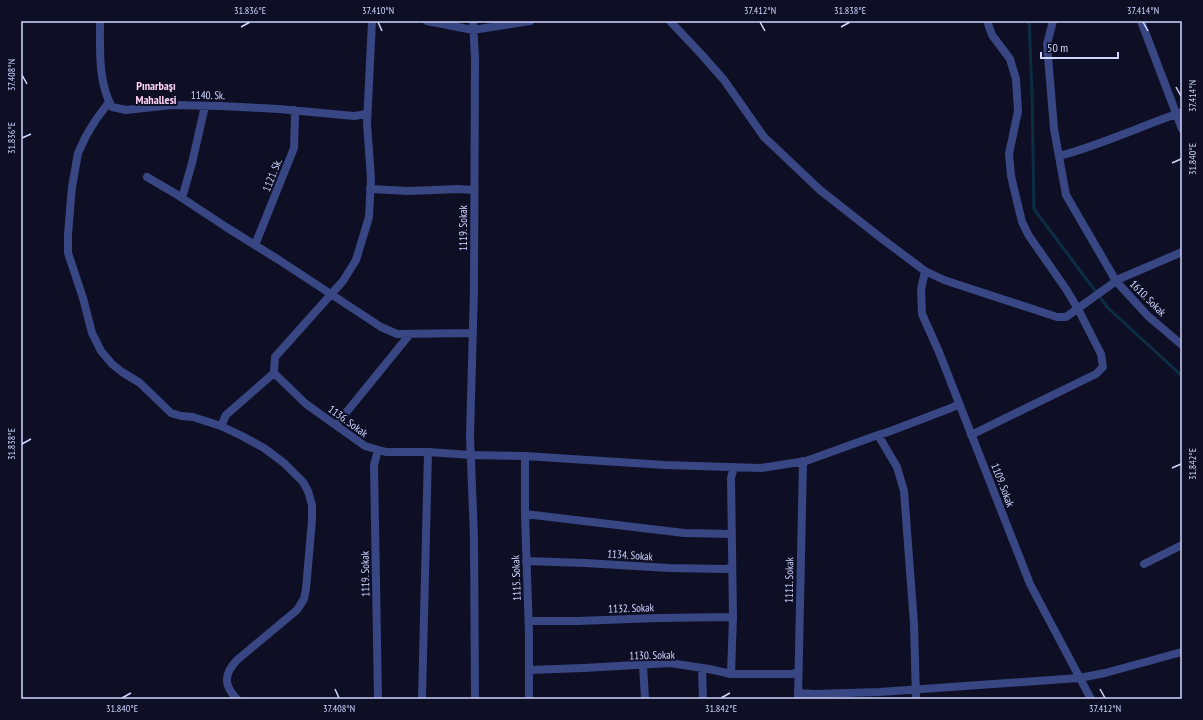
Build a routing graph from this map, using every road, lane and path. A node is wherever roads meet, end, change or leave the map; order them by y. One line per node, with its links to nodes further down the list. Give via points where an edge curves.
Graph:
1 (100, 21): 12 (street, via 103,80)
2 (372, 21): 16 (street)
3 (427, 21): 11 (street)
4 (473, 21): 11 (street, 1119. Sokak)
5 (530, 21): 10 (street)
6 (670, 21): 25 (street, via 724,80 764,137 820,190)
7 (987, 21): 28 (street, via 992,35 1010,59 1016,79 1018,110 1009,154 1011,176 1022,222 1029,236)
8 (1053, 21): 18 (street, 1610. Sokak, via 1047,44 1054,129)
9 (1141, 21): 15 (street)
10 (493, 24): 11 (street)
11 (473, 30): 21 (street, 1119. Sokak)
12 (110, 102): 13 (street, 1140. Sk., via 112,106 126,110 172,105); 35 (street, via 95,121 78,153 68,235 68,252 92,333 101,352 112,364 140,383 171,413)
13 (205, 106): 14 (street, 1140. Sk.); 22 (street)
14 (294, 110): 16 (street, 1140. Sk., via 354,116); 23 (street, 1121. Sk., via 294,148)
15 (1179, 113): 17 (street); 18 (street, via 1080,151)
16 (368, 114): 20 (street)
17 (1182, 129)
18 (1059, 156): 26 (street, 1610. Sokak, via 1066,195)
19 (147, 177): 22 (street)
20 (370, 189): 21 (street); 27 (street, via 369,217 356,260)
21 (474, 190): 29 (street, 1119. Sokak)
22 (182, 198): 23 (street)
23 (254, 245): 27 (street)
24 (1182, 252): 26 (street)
25 (926, 271): 28 (street, via 944,280 1057,316 1066,317); 33 (street, 1109. Sokak, via 921,290 922,314)
26 (1114, 283): 28 (street); 31 (street, 1610. Sokak)
27 (332, 294): 30 (street, via 381,327 398,334); 32 (street, via 275,357)
28 (1080, 307): 37 (street, via 1102,354 1103,367 1096,374)
29 (473, 333): 30 (street); 40 (street, 1119. Sokak)
30 (410, 334): 34 (street)
31 (1182, 345)
32 (274, 373): 34 (street, 1136. Sokak, via 306,404); 35 (street, via 226,415)
33 (959, 404): 36 (street, 1136. Sokak); 37 (street, 1109. Sokak)
34 (336, 425): 38 (street, 1136. Sokak, via 365,446)
35 (221, 426): 61 (street, via 264,448 284,463 303,482 312,505 304,599 297,610 230,667 227,685)
36 (878, 435): 42 (street, 1136. Sokak); 59 (street, via 898,467 904,492)
37 (971, 435): 58 (street, 1109. Sokak, via 1030,584)
38 (378, 450): 39 (street, 1136. Sokak); 62 (street, 1119. Sokak, via 374,465)
39 (428, 452): 40 (street, 1136. Sokak); 63 (street)
40 (471, 455): 41 (street, 1136. Sokak); 64 (street, 1119. Sokak)
41 (525, 456): 43 (street, 1136. Sokak); 44 (street, 1115. Sokak)
42 (803, 461): 43 (street, 1136. Sokak, via 761,468); 56 (street, 1111. Sokak)
43 (734, 467): 45 (street, via 731,478)
44 (525, 514): 45 (street, via 684,533); 47 (street, 1115. Sokak)
45 (732, 534): 49 (street)
46 (1182, 545): 48 (street)
47 (526, 561): 49 (street, 1134. Sokak, via 669,568); 51 (street, 1115. Sokak)
48 (1144, 564)
49 (732, 567): 50 (street)
50 (733, 617): 51 (street, 1132. Sokak); 57 (street)
51 (529, 621): 55 (street, 1115. Sokak)
52 (1182, 652): 58 (street, via 1105,674)
53 (643, 665): 54 (street, 1130. Sokak, via 670,663); 55 (street, 1130. Sokak); 66 (street)
54 (702, 668): 57 (street, 1130. Sokak); 67 (street)
55 (530, 670): 65 (street, 1115. Sokak)
56 (798, 672): 57 (street, 1130. Sokak); 60 (street, 1111. Sokak)
57 (731, 674)
58 (1079, 678): 59 (street); 69 (street, 1109. Sokak)
59 (916, 689): 60 (street); 68 (street)
60 (798, 696)
61 (237, 699)
62 (378, 699)
63 (422, 699)
64 (475, 699)
65 (530, 699)
66 (645, 699)
67 (703, 699)
68 (916, 699)
69 (1091, 699)

